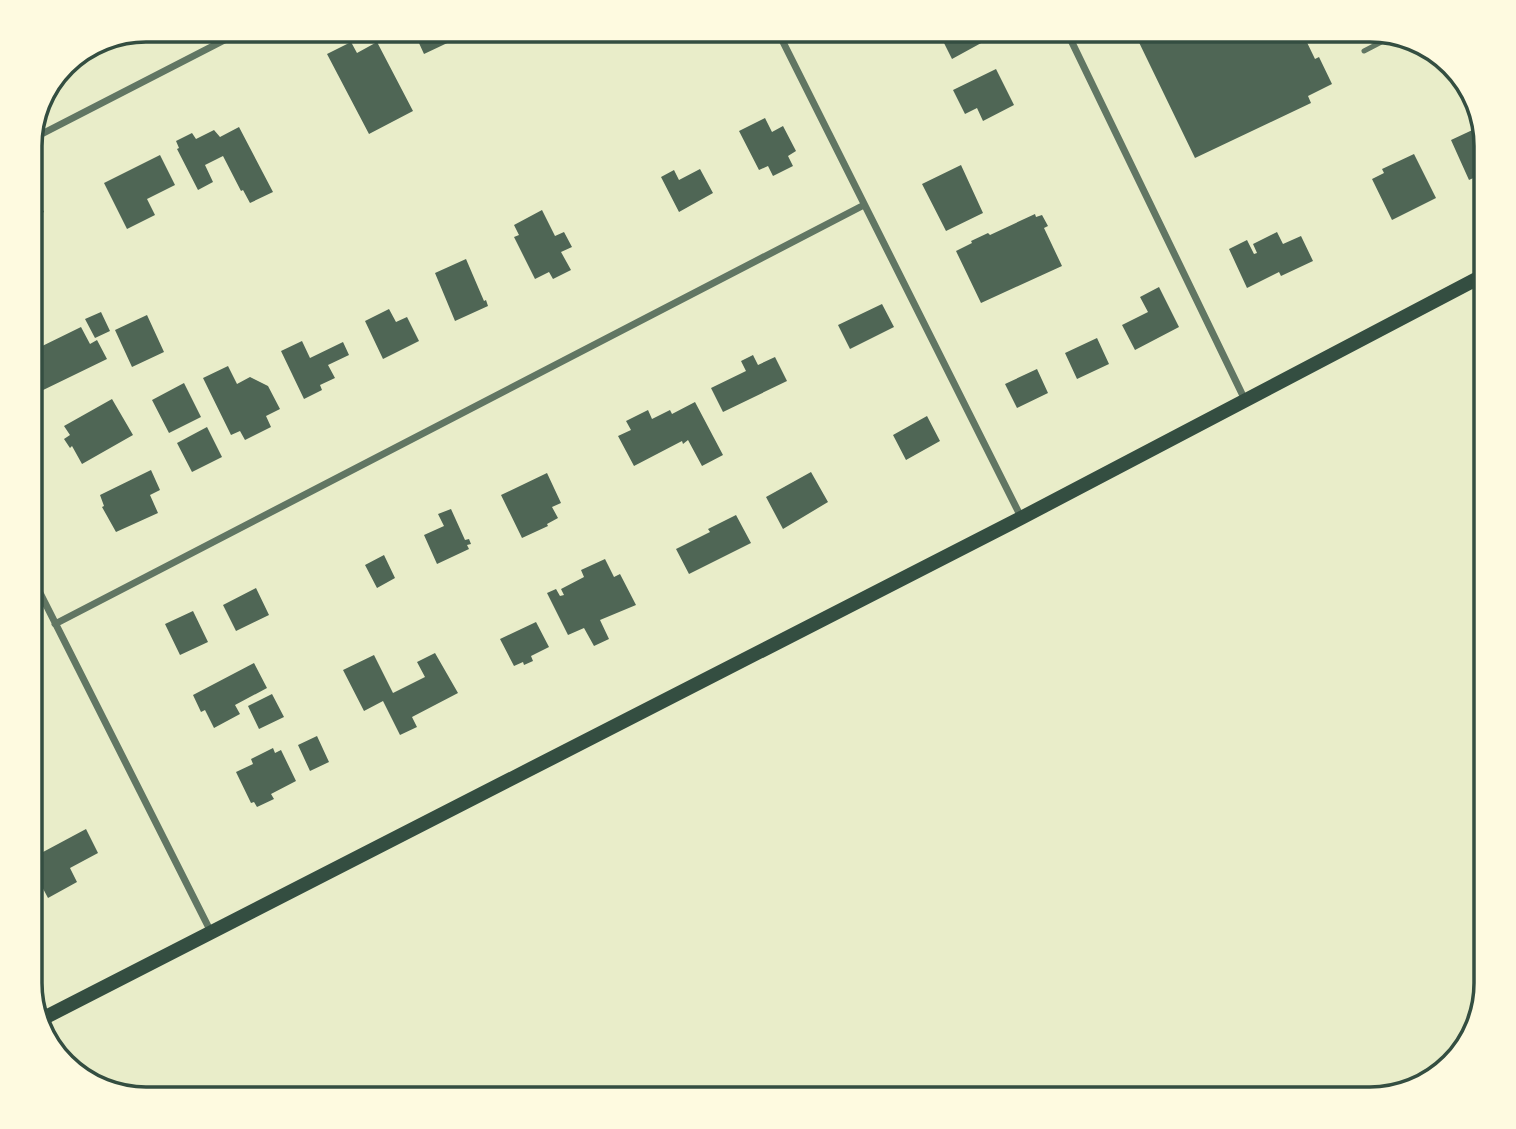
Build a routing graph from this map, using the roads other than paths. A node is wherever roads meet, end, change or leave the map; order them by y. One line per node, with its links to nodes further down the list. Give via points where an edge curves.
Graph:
1 (221, 42): 6 (street)
2 (783, 42): 7 (street)
3 (1072, 42): 9 (street)
4 (1380, 43): 5 (lane)
5 (1364, 51)
6 (43, 133)
7 (864, 205): 10 (street); 12 (street)
8 (1474, 280): 9 (main road)
9 (1245, 400): 10 (main road)
10 (1021, 518): 13 (main road)
11 (42, 597): 12 (street)
12 (55, 624): 13 (street)
13 (211, 932): 14 (main road)
14 (48, 1016)

